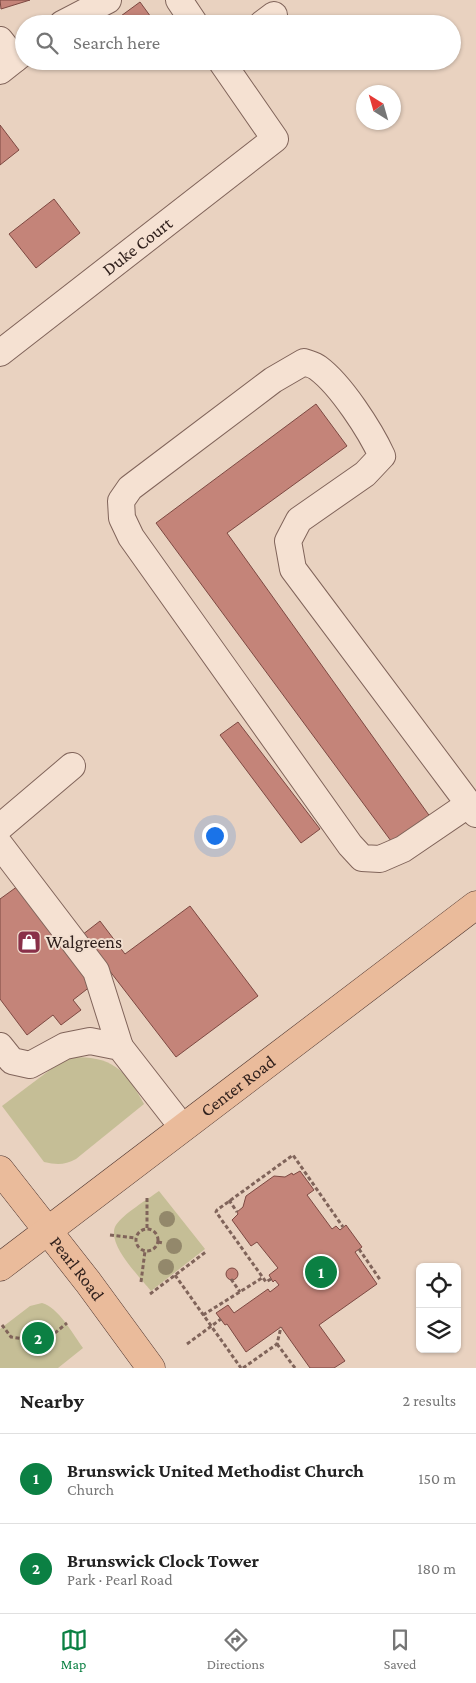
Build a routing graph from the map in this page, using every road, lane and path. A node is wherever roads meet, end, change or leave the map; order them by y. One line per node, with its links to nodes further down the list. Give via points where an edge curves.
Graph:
1 (108, 0): 3 (street)
2 (179, 0): 4 (street)
3 (79, 15)
4 (190, 15)
5 (227, 70): 6 (street, Duke Court, via 274,139)
6 (0, 353)
7 (72, 766): 9 (street)
8 (472, 809): 8 (street, via 293,568 288,541 299,520 365,474 382,456 373,437 332,380 317,367 304,362 273,380 130,488 121,501 122,518 131,537 362,858 380,859 403,849)
9 (0, 827)
10 (0, 845): 13 (street, via 96,971)
11 (476, 905): 14 (main road, Center Road)
12 (0, 1046): 13 (street, via 12,1061 30,1065 65,1046 90,1041)
13 (120, 1047): 14 (street)
14 (183, 1128): 21 (main road, Center Road)
15 (0, 1170): 21 (main road, Pearl Road)
16 (147, 1198): 20 (path)
17 (229, 1200): 18 (path); 19 (path, via 292,1155); 31 (path, via 216,1212)
18 (238, 1212)
19 (343, 1227)
20 (147, 1229): 23 (path); 24 (path, via 155,1232)
21 (47, 1231): 29 (main road, Center Road); 46 (main road, Pearl Road)
22 (110, 1235): 23 (path)
23 (135, 1238): 27 (path, via 137,1246)
24 (158, 1242): 25 (path); 27 (path, via 154,1248)
25 (163, 1243)
26 (359, 1249): 34 (path)
27 (145, 1251): 35 (path)
28 (207, 1251): 30 (path)
29 (0, 1267)
30 (175, 1275): 37 (path); 38 (path)
31 (262, 1278): 32 (path, via 266,1282); 36 (path)
32 (271, 1279)
33 (231, 1280): 36 (path)
34 (381, 1281)
35 (141, 1282)
36 (240, 1292): 38 (path)
37 (150, 1294)
38 (203, 1315): 42 (path)
39 (221, 1319): 42 (path)
40 (67, 1323): 41 (path, via 44,1342 26,1344 24,1339 11,1337)
41 (2, 1325)
42 (211, 1326): 44 (path); 47 (path)
43 (281, 1327): 45 (path)
44 (186, 1344)
45 (277, 1344): 47 (path); 48 (path)
46 (151, 1368)
47 (242, 1368)
48 (294, 1368)

